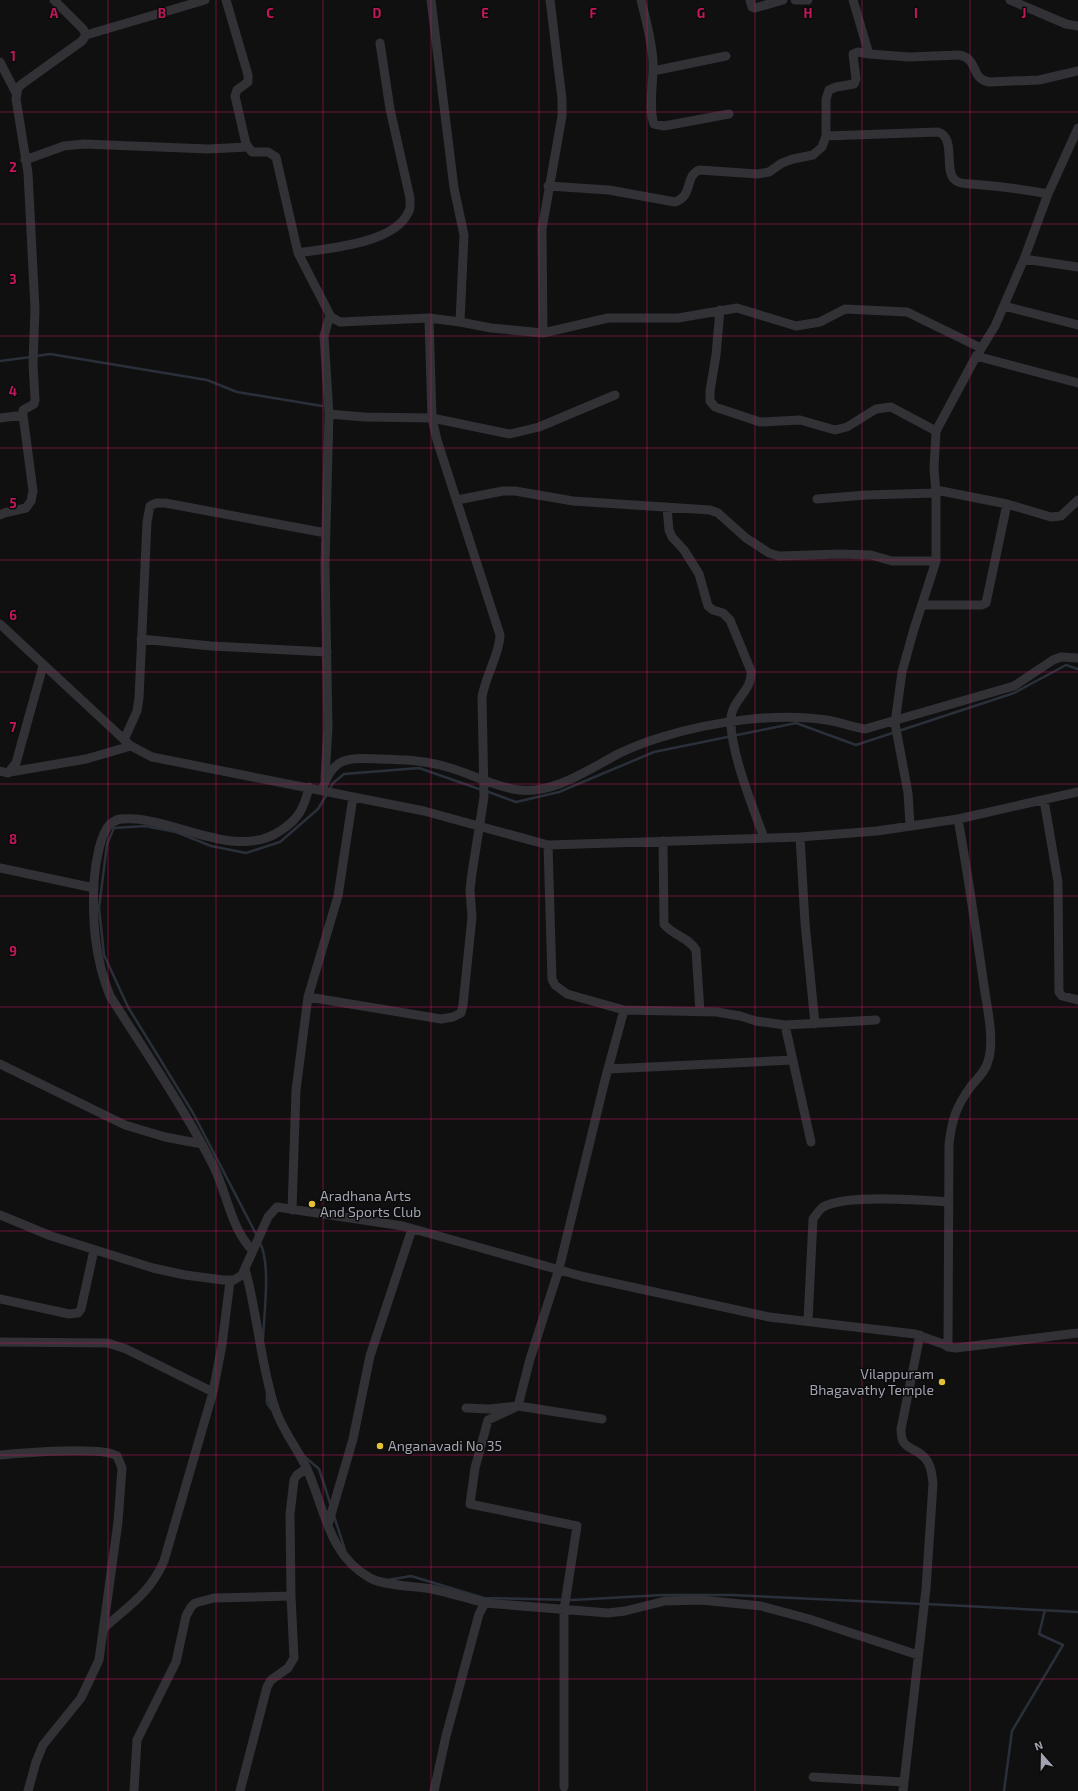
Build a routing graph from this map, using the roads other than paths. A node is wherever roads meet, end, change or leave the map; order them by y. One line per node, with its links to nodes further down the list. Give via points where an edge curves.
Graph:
1 (54, 0): 14 (street)
2 (205, 0): 14 (street)
3 (226, 0): 25 (street, via 248,75 248,82 237,90 235,96)
4 (431, 0): 36 (street, via 454,188 464,235)
5 (550, 0): 27 (street, via 562,116)
6 (641, 0): 19 (street, via 650,36)
7 (750, 0): 8 (street, via 752,7 755,8)
8 (783, 0)
9 (795, 0): 10 (street)
10 (808, 0)
11 (853, 0): 16 (street)
12 (1010, 0): 13 (street, via 1066,24)
13 (1078, 26)
14 (86, 35): 21 (street, via 82,41 22,84)
15 (380, 42): 29 (street, via 390,108 410,198 408,213 403,221 391,230 371,239)
16 (869, 54): 20 (street, via 909,58 966,56 971,60 978,77 989,82 1039,80); 24 (street, via 854,54 854,84 832,89 827,94)
17 (726, 56): 19 (street)
18 (0, 62): 21 (street)
19 (653, 71): 22 (street, via 653,121 656,126)
20 (1078, 71)
21 (16, 93): 26 (street)
22 (730, 114)
23 (1078, 128): 28 (street)
24 (826, 136): 27 (street, via 822,147 813,155 782,163 769,172 758,174 698,170 692,176 686,195 675,202 609,190); 28 (street, via 940,133 947,142 952,176 956,181)
25 (248, 147): 26 (street, via 208,149 84,144 64,146); 29 (street, via 254,153 268,152 276,157)
26 (26, 160): 43 (street, via 35,309 35,400 34,404 23,410)
27 (548, 186): 38 (street, via 542,229)
28 (1048, 194): 30 (street)
29 (298, 253): 34 (street)
30 (1024, 260): 31 (street); 32 (street)
31 (1078, 267)
32 (1004, 306): 37 (street); 39 (street, via 995,326)
33 (720, 310): 38 (street, via 678,318 608,318); 39 (street, via 737,308 796,326 820,322 845,309 907,312); 46 (street, via 710,391 710,401 715,407 760,422 800,420 835,430 847,427 876,409 891,407)
34 (330, 316): 35 (street, via 340,322); 42 (street, via 324,336)
35 (429, 318): 36 (street); 45 (street)
36 (460, 322): 38 (street)
37 (1078, 325)
38 (543, 333)
39 (978, 352): 40 (street); 46 (street)
40 (1078, 383)
41 (615, 395): 45 (street, via 539,427 510,434)
42 (329, 414): 45 (street); 54 (street)
43 (23, 415): 44 (street); 53 (street, via 32,497 26,508)
44 (0, 418)
45 (432, 418): 49 (street)
46 (936, 430): 47 (street)
47 (936, 492): 48 (street); 51 (street); 55 (street)
48 (817, 499)
49 (457, 500): 52 (street, via 515,491 573,501); 67 (street, via 500,635 482,697)
50 (1078, 500): 51 (street, via 1056,518)
51 (1007, 504): 56 (street, via 986,603)
52 (667, 507): 55 (street, via 710,510 718,513 746,538 769,553 779,556 840,554 871,555 892,561); 63 (street, via 672,537 684,550 699,574 708,606 723,613 730,620 751,671 749,686 734,708)
53 (0, 515)
54 (326, 534): 58 (street, via 164,503 152,504 147,522); 59 (street)
55 (936, 561): 56 (street)
56 (922, 605): 62 (street, via 902,672)
57 (0, 624): 61 (street)
58 (141, 639): 59 (street, via 211,646); 64 (street, via 138,705)
59 (327, 652): 69 (street, via 328,727)
60 (1078, 658): 62 (street, via 1061,657 1014,686)
61 (43, 666): 64 (street); 66 (street, via 16,763)
62 (896, 721): 63 (street, via 865,729 828,720 788,717); 74 (street, via 908,793)
63 (731, 723): 67 (street, via 662,736 622,752 550,787 519,790); 77 (street, via 733,741 747,790)
64 (128, 743): 66 (street, via 86,759); 68 (street, via 159,760)
65 (0, 770): 66 (street)
66 (10, 772)
67 (484, 781): 69 (street, via 447,766 417,760 356,758 335,765); 75 (street)
68 (309, 787): 69 (street); 81 (street, via 303,810 286,827 273,836 252,842 223,839 150,820 124,818 113,821 106,829 95,866)
69 (324, 788): 71 (street)
70 (1078, 792): 72 (street)
71 (354, 797): 75 (street, via 424,811); 82 (street, via 338,896)
72 (1044, 800): 73 (street); 83 (street, via 1058,882 1059,992 1062,996)
73 (958, 819): 74 (street); 94 (street, via 988,1011 990,1045 988,1062 964,1096 951,1122)
74 (910, 825): 76 (street, via 877,831)
75 (480, 826): 79 (street); 82 (street, via 472,873 470,944 461,1013 441,1019)
76 (800, 837): 77 (street); 87 (street)
77 (764, 838): 78 (street)
78 (663, 841): 79 (street); 85 (street, via 664,924 672,932 692,943 696,950)
79 (548, 845): 84 (street, via 552,979 555,985 567,994)
80 (0, 868): 81 (street)
81 (94, 888): 93 (street, via 94,942 110,996)
82 (308, 996): 95 (street, via 296,1090)
83 (1078, 1000)
84 (624, 1010): 85 (street); 91 (street)
85 (700, 1012): 88 (street, via 724,1013)
86 (876, 1020): 87 (street)
87 (815, 1024): 88 (street)
88 (785, 1025): 89 (street)
89 (793, 1060): 91 (street); 92 (street)
90 (0, 1064): 93 (street, via 125,1125 165,1137)
91 (608, 1069): 101 (street)
92 (811, 1142)
93 (202, 1144): 98 (street, via 213,1165 235,1223)
94 (948, 1202): 104 (street, via 873,1200 840,1202 822,1208 813,1219); 108 (street)
95 (292, 1210): 97 (street); 98 (street, via 276,1208 268,1217)
96 (0, 1215): 99 (street)
97 (412, 1229): 101 (street); 115 (street, via 370,1356 353,1440)
98 (252, 1248): 100 (street)
99 (94, 1250): 102 (street, via 159,1270); 103 (street, via 81,1309 78,1312 69,1314)
100 (244, 1269): 102 (street, via 239,1278); 114 (street, via 275,1410)
101 (560, 1269): 104 (street, via 769,1317); 110 (street, via 530,1359)
102 (230, 1281): 109 (street)
103 (0, 1299)
104 (808, 1321): 106 (street)
105 (1078, 1333): 108 (street)
106 (920, 1335): 108 (street); 120 (street, via 901,1429 906,1446 928,1462 933,1484 926,1589)
107 (0, 1342): 109 (street, via 108,1343 126,1348)
108 (948, 1347)
109 (213, 1392): 119 (street, via 158,1574 147,1590)
110 (518, 1406): 111 (street); 112 (street); 118 (street, via 488,1420 475,1468 470,1504 577,1526)
111 (466, 1408)
112 (602, 1419)
113 (0, 1455): 119 (street, via 107,1452 117,1456 122,1468)
114 (306, 1468): 115 (street); 116 (street, via 296,1475 293,1487 290,1514)
115 (328, 1525): 117 (street, via 344,1558 370,1578 392,1584 432,1589)
116 (291, 1596): 125 (street, via 214,1598 191,1607 186,1616 176,1662 137,1740); 126 (street, via 294,1658 288,1668 271,1680 267,1687)
117 (485, 1603): 118 (street); 127 (street, via 479,1614)
118 (564, 1610): 120 (street, via 625,1611 653,1603 694,1600 761,1606); 123 (street)
119 (105, 1627): 124 (street, via 99,1660 93,1674 81,1698 43,1745)
120 (918, 1655): 122 (street)
121 (813, 1777): 122 (street)
122 (904, 1786)
123 (564, 1787)
124 (28, 1791)
125 (134, 1791)
126 (240, 1791)
127 (434, 1791)

